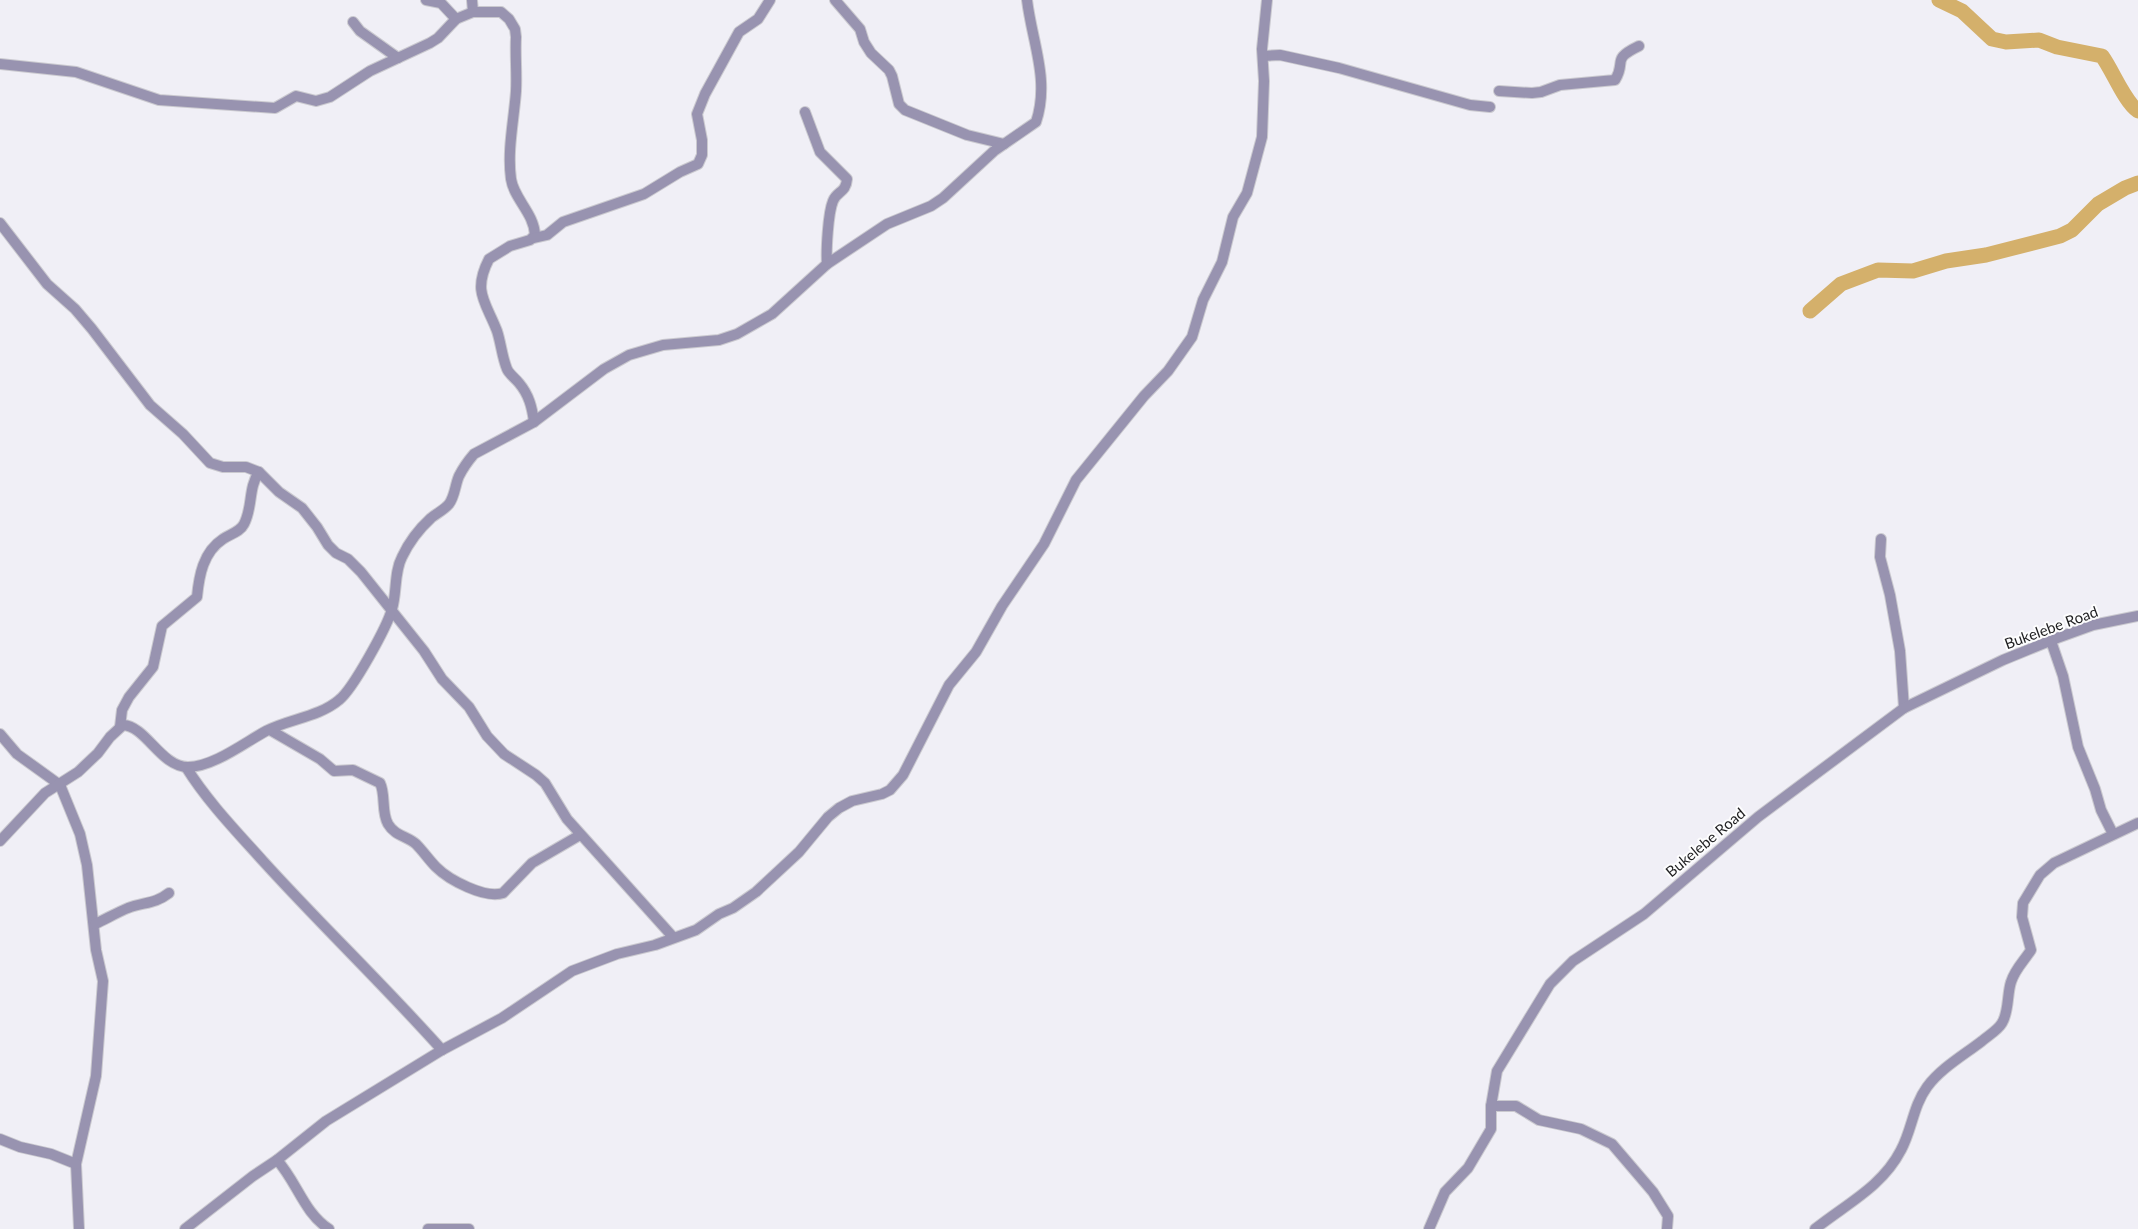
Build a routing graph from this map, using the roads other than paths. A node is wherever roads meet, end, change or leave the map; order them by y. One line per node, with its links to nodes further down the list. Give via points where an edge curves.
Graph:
1 (426, 0): 8 (street, via 442,3)
2 (472, 0): 7 (street)
3 (770, 0): 19 (street, via 758,19 739,32 705,94 697,114 702,140 698,164 644,194 563,222 547,235)
4 (835, 0): 17 (street, via 860,29 871,53 889,70 899,104 905,110 967,135)
5 (1027, 0): 17 (street, via 1040,61 1041,108 1036,122)
6 (1267, 0): 11 (street)
7 (472, 12): 8 (street); 19 (street, via 501,12 515,29 516,89 510,176 512,186 528,212)
8 (456, 19): 12 (street, via 438,38)
9 (354, 22): 12 (street, via 360,31)
10 (1639, 46): 14 (street, via 1621,58 1615,80 1560,85 1532,94)
11 (1263, 56): 15 (street, via 1280,55 1306,60 1470,105); 39 (street, via 1264,115 1254,171 1248,194 1234,217 1222,262 1203,300 1192,337 1168,371 1076,480 1044,544 976,652 949,685 903,775 890,790 839,808 789,862 742,902 696,930)
12 (398, 58): 13 (street, via 322,100 296,96 275,108 159,100 76,72)
13 (0, 64)
14 (1499, 91)
15 (1490, 107)
16 (806, 112): 20 (street, via 820,152 847,179 843,191 833,201)
17 (1004, 144): 20 (street, via 937,202 887,224)
18 (0, 223): 22 (street, via 47,284 75,309 160,415 210,463 223,467 246,467)
19 (534, 238): 21 (street, via 488,259 481,282 485,309 496,330 506,368 530,400)
20 (827, 264): 21 (street, via 772,314 737,334 719,340 663,345 629,355 604,369)
21 (534, 422): 24 (street, via 482,449 466,462 449,503 420,529 400,559)
22 (259, 472): 24 (street, via 302,508 328,545 354,566); 28 (street, via 252,485 244,524 213,547 201,572 197,597 162,626 153,667 129,697 122,710)
23 (1881, 539): 27 (street, via 1880,557 1900,651)
24 (392, 610): 29 (street, via 362,668 339,701); 35 (street, via 442,679 469,707 487,736 504,754 545,783)
25 (2138, 616): 26 (street, Bukelebe Road, via 2094,625)
26 (2050, 641): 27 (street, Bukelebe Road, via 2002,660); 34 (street, via 2063,676 2078,747)
27 (1904, 708): 41 (street, Bukelebe Road, via 1758,817 1644,914 1592,946 1563,970 1550,984 1497,1071)
28 (120, 727): 31 (street, via 134,729 159,753); 32 (street, via 98,754)
29 (270, 730): 31 (street, via 213,761); 35 (street, via 334,771 353,770 380,783 390,828 413,842 444,874 483,893 503,893 532,863)
30 (0, 734): 32 (street, via 17,754)
31 (186, 767): 40 (street, via 288,889 393,995)
32 (60, 785): 36 (street, via 45,793); 38 (street, via 84,848)
33 (2138, 823): 34 (street)
34 (2113, 834): 52 (street, via 2054,863 2040,875 2023,903 2022,918 2031,950 2015,971 2002,1024 1928,1086 1919,1098 1902,1149 1880,1180)
35 (580, 835): 39 (street)
36 (0, 841)
37 (169, 893): 38 (street, via 159,900 126,909)
38 (95, 924): 44 (street, via 103,992 96,1076)
39 (673, 937): 40 (street, via 572,971 502,1018)
40 (442, 1050): 43 (street, via 326,1121)
41 (1491, 1106): 50 (street, Bukelebe Road, via 1491,1129 1468,1168 1445,1192); 51 (street, via 1516,1106 1539,1120 1582,1129 1612,1144 1661,1205 1668,1216)
42 (0, 1139): 44 (street)
43 (278, 1160): 46 (street); 47 (street, via 316,1220)
44 (76, 1164): 45 (street)
45 (78, 1229)
46 (185, 1229)
47 (329, 1229)
48 (428, 1229): 49 (street)
49 (469, 1229)
50 (1429, 1229)
51 (1667, 1229)
52 (1815, 1229)

